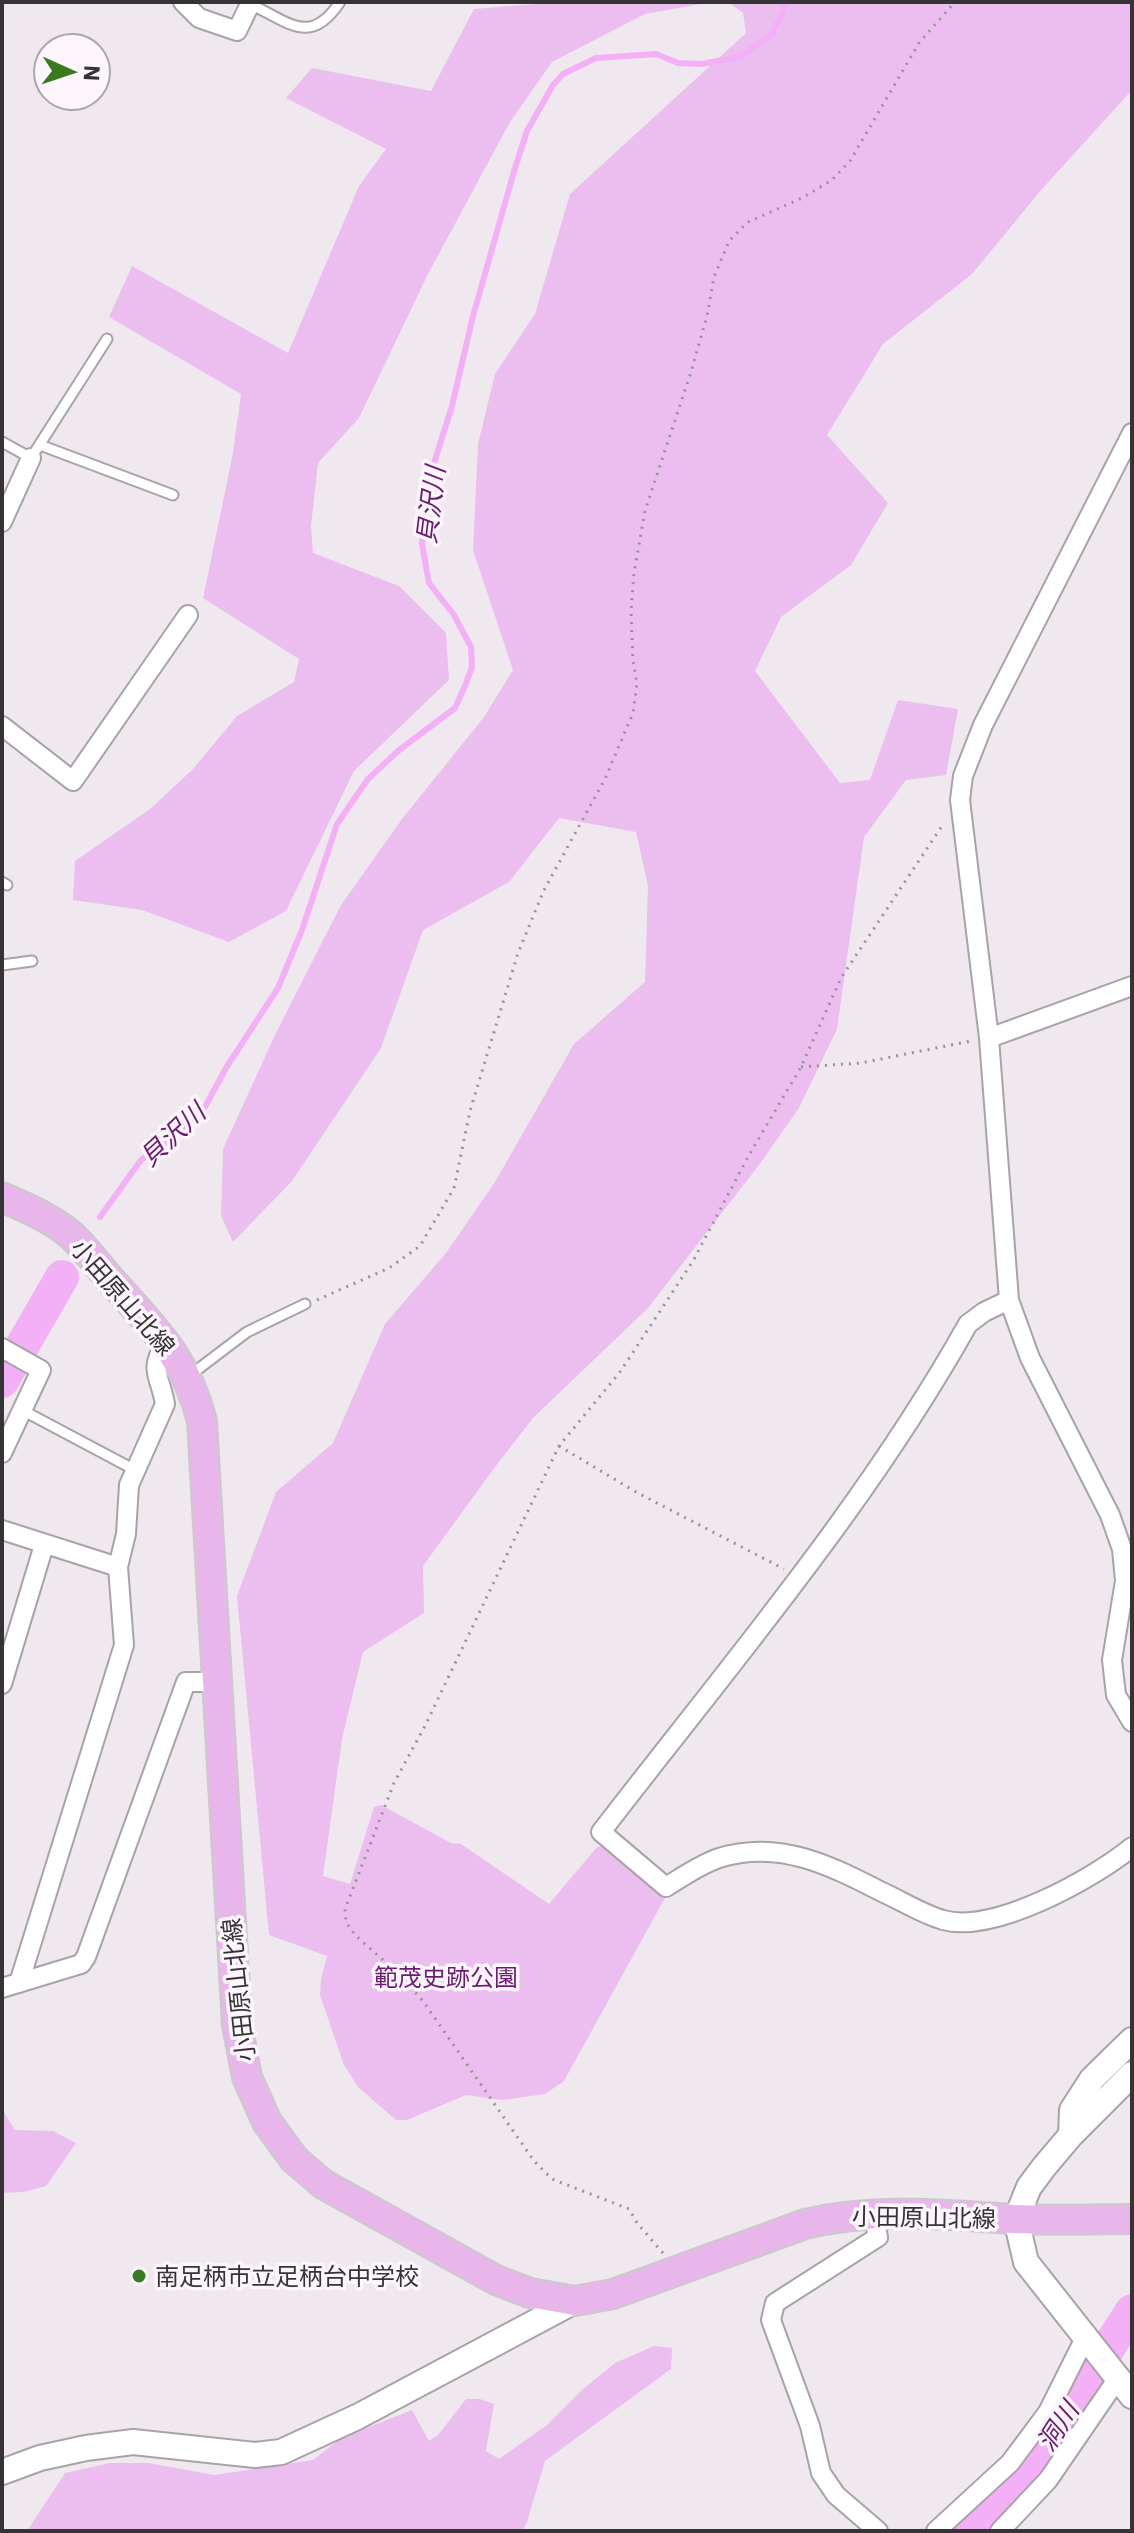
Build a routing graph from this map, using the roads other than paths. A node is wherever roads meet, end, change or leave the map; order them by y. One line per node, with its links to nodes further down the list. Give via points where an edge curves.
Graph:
1 (183, 2): 3 (street, via 199,18 237,31)
2 (340, 2): 3 (lane, via 315,28 302,28)
3 (250, 3)
4 (107, 339): 7 (lane)
5 (1132, 433): 15 (street, via 983,725 963,776 960,800)
6 (2, 442): 7 (lane)
7 (35, 452): 8 (lane); 9 (street)
8 (173, 495)
9 (2, 522)
10 (188, 615): 11 (street, via 73,781)
11 (2, 726)
12 (32, 961): 13 (lane)
13 (2, 965)
14 (1132, 986): 15 (street)
15 (989, 1038): 17 (street)
16 (2, 1197): 19 (main road, 小田原山北線, via 42,1215 71,1236)
17 (1009, 1300): 30 (street, via 1030,1358 1122,1549 1125,1581 1112,1660 1116,1695); 31 (street, via 968,1324 900,1438 601,1832 666,1887 719,1858 758,1852 795,1855 822,1862 946,1921 982,1921 1070,1888)
18 (305, 1304): 21 (lane, via 247,1332)
19 (166, 1342): 21 (main road, 小田原山北線); 24 (street, via 154,1369 165,1404)
20 (2, 1348): 22 (street, via 41,1370)
21 (188, 1377): 28 (main road, 小田原山北線, via 202,1421)
22 (22, 1410): 23 (street); 24 (lane)
23 (2, 1453)
24 (136, 1470): 27 (street)
25 (2, 1530): 26 (street)
26 (44, 1545): 27 (street); 29 (street)
27 (118, 1567): 32 (street, via 124,1645)
28 (216, 1682): 32 (street, via 186,1682 86,1957 81,1964); 39 (main road, 小田原山北線, via 237,2025 247,2077 267,2122 294,2159 323,2184 496,2280)
29 (2, 1684)
30 (1132, 1722)
31 (1132, 1847)
32 (10, 1986)
33 (1132, 2040): 35 (street, via 1092,2079 1072,2110)
34 (1132, 2074): 35 (street)
35 (1071, 2135): 37 (street, via 1029,2187)
36 (873, 2214): 37 (main road, 小田原山北線); 39 (main road, 小田原山北線, via 805,2224 613,2294); 43 (street, via 878,2237 775,2303 771,2320 810,2426 821,2473 836,2495)
37 (1016, 2219): 38 (main road, 小田原山北線); 40 (street, via 1026,2262)
38 (1124, 2219)
39 (575, 2301): 42 (street, via 281,2452 222,2453 133,2442 40,2458)
40 (1085, 2338): 41 (street); 44 (street, via 1048,2412 1010,2463)
41 (1122, 2384): 45 (street, via 1048,2480)
42 (2, 2472)
43 (878, 2531)
44 (936, 2531)
45 (1000, 2531)

